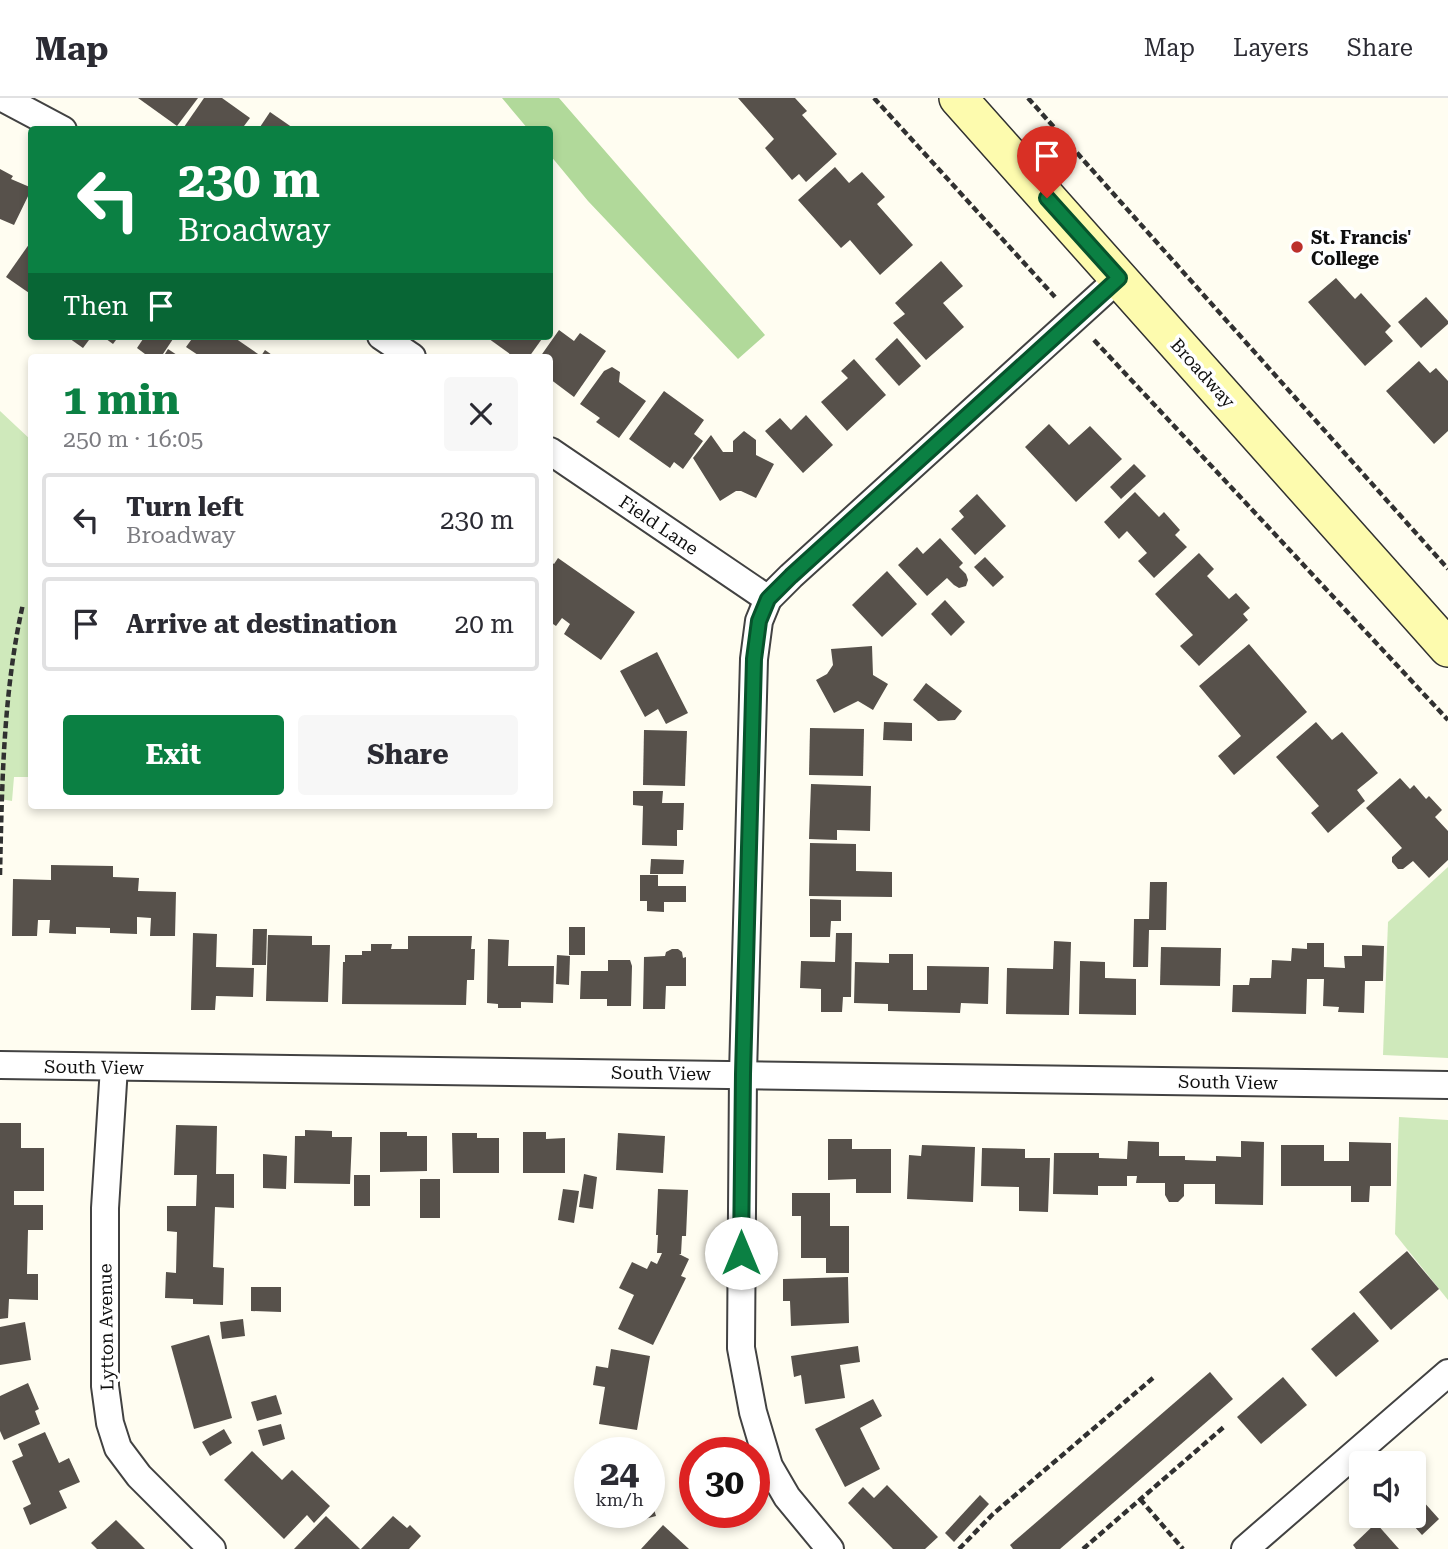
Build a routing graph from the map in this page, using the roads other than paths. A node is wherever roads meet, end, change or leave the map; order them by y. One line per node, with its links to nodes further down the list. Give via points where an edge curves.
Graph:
1 (3, 98): 3 (street)
2 (958, 98): 4 (street, Broadway)
3 (56, 126)
4 (1119, 278): 8 (street); 9 (street, Broadway)
5 (387, 340): 6 (street)
6 (407, 354)
7 (553, 453): 8 (street, Field Lane)
8 (768, 599): 12 (street, via 759,621 754,659)
9 (1448, 648)
10 (0, 1065): 11 (street, South View)
11 (114, 1067): 12 (street, South View); 15 (street, Lytton Avenue, via 105,1208 105,1386 110,1423 118,1448 139,1476)
12 (743, 1074): 13 (street, South View); 16 (street, via 741,1348 769,1466 787,1497)
13 (1448, 1085)
14 (1448, 1373): 17 (street)
15 (212, 1549)
16 (830, 1549)
17 (1245, 1549)

